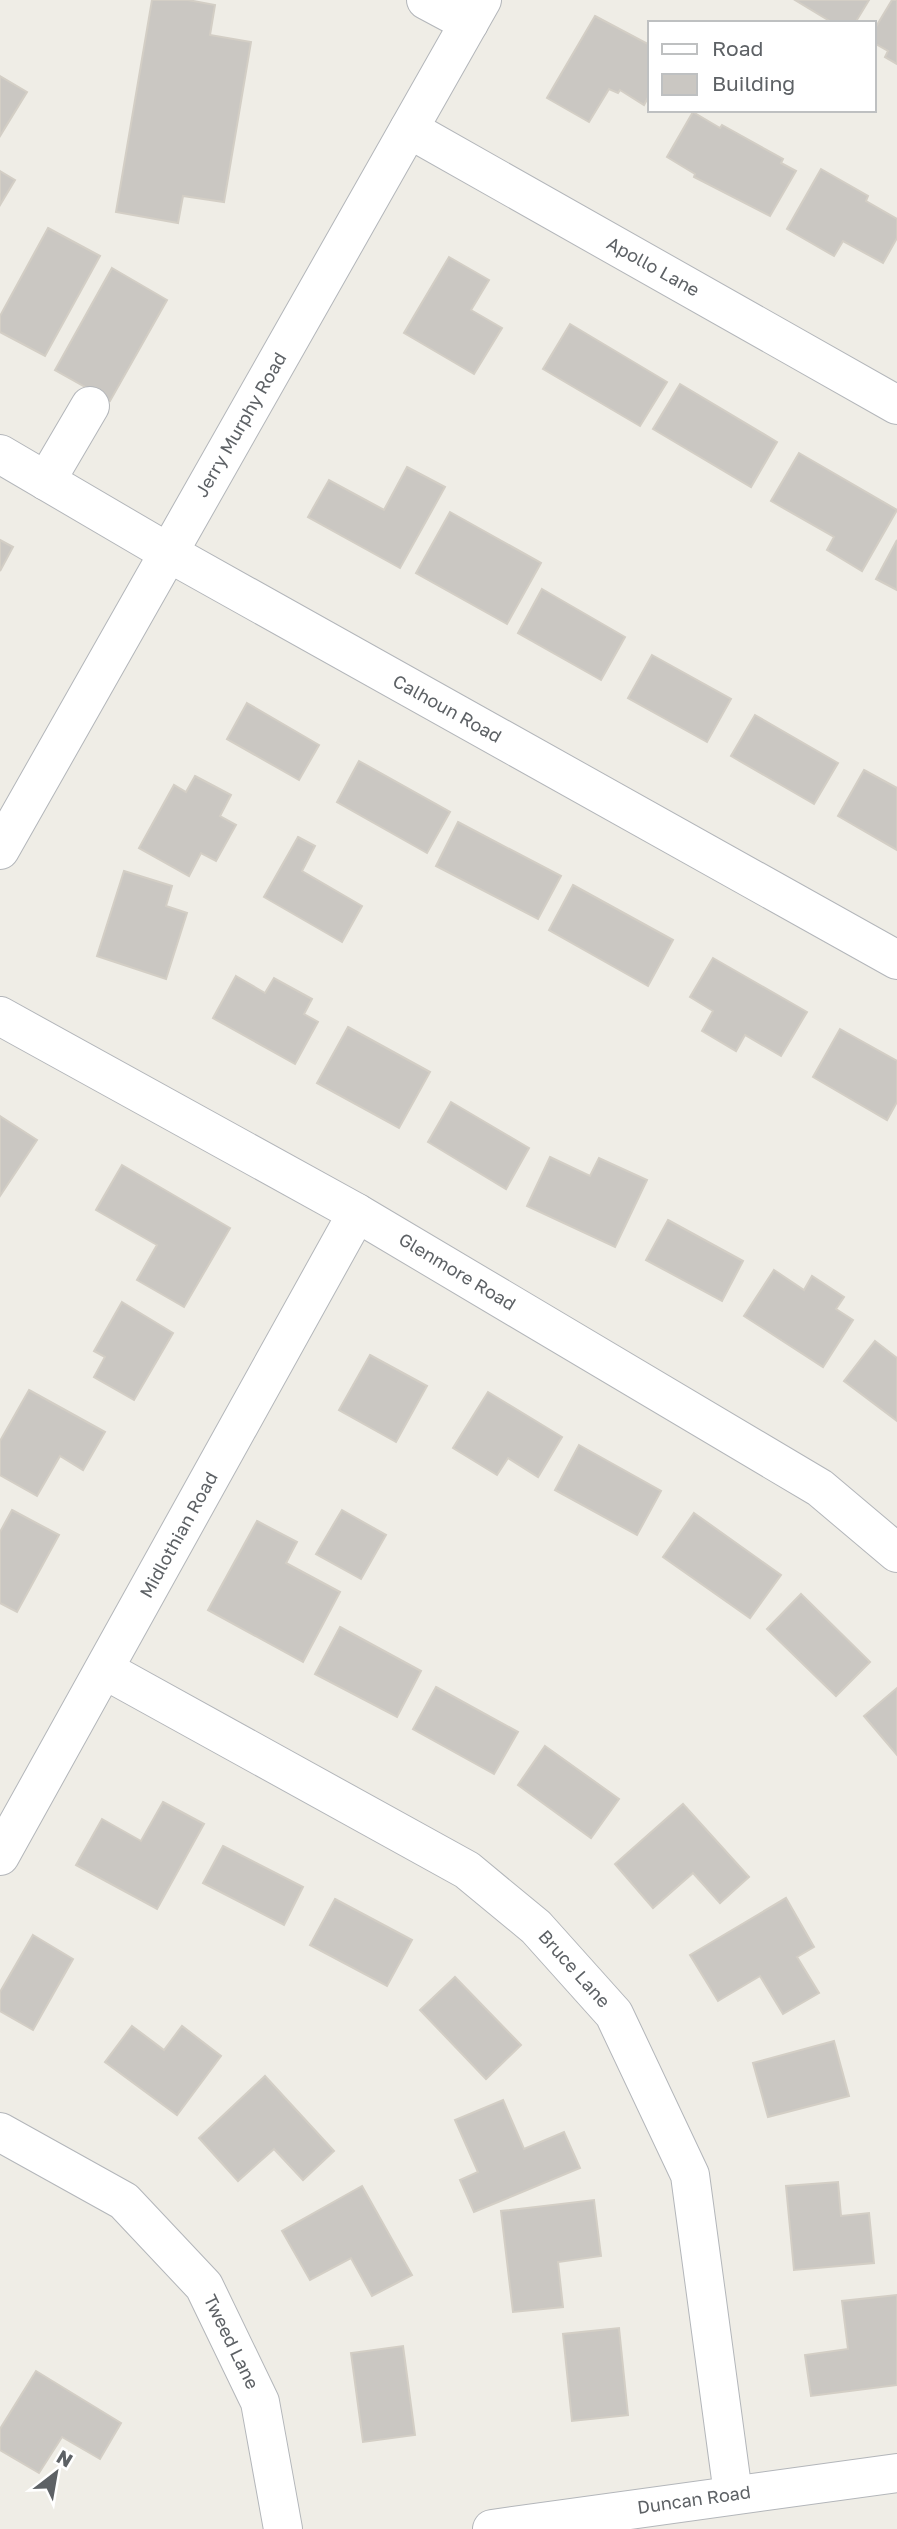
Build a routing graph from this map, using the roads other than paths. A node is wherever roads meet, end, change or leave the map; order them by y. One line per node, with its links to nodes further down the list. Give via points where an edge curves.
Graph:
1 (426, 0): 2 (street)
2 (475, 12): 3 (street, Jerry Murphy Road)
3 (409, 129): 4 (street, Apollo Lane); 8 (street, Jerry Murphy Road)
4 (897, 405)
5 (90, 406): 7 (street)
6 (0, 454): 7 (street, Calhoun Road)
7 (46, 481): 8 (street, Calhoun Road)
8 (169, 553): 9 (street, Jerry Murphy Road); 10 (street, Calhoun Road)
9 (0, 850)
10 (897, 960)
11 (0, 1016): 12 (street, Glenmore Road)
12 (357, 1213): 13 (street, Glenmore Road, via 820,1488); 14 (street, Midlothian Road)
13 (897, 1553)
14 (105, 1670): 15 (street, Midlothian Road); 18 (street, Bruce Lane, via 467,1870 536,1927 614,2014 690,2175)
15 (0, 1856)
16 (0, 2132): 19 (street, Tweed Lane, via 124,2201 204,2286 260,2402)
17 (897, 2473): 18 (street, Duncan Road)
18 (733, 2494): 20 (street, Duncan Road)
19 (283, 2529)
20 (492, 2529)

